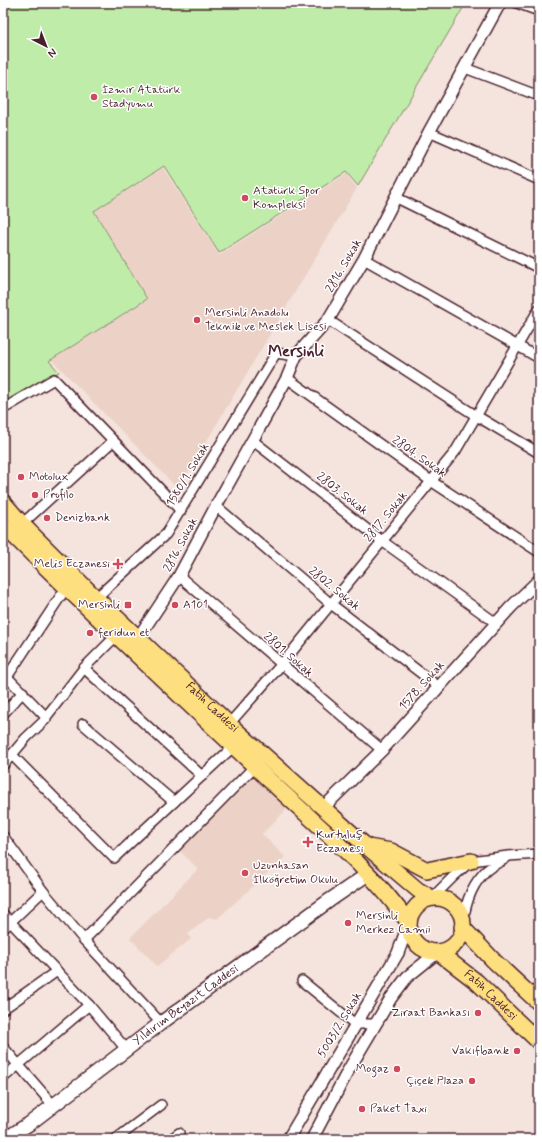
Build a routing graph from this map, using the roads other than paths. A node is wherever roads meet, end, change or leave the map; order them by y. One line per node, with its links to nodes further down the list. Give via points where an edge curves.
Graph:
1 (500, 3): 4 (street, 2816. Sokak)
2 (517, 3): 3 (street)
3 (539, 11)
4 (465, 68): 5 (street); 6 (street, 2816. Sokak)
5 (539, 96)
6 (429, 132): 7 (street); 8 (street, 2816. Sokak)
7 (539, 180)
8 (395, 197): 9 (street, 2816. Sokak); 10 (street)
9 (364, 259): 12 (street, 2816. Sokak); 13 (street)
10 (539, 268)
11 (539, 309): 13 (street, 2817. Sokak)
12 (328, 320): 14 (street, 2816. Sokak); 18 (street)
13 (517, 346): 15 (street); 18 (street, 2817. Sokak)
14 (296, 356): 16 (street, 2816. Sokak); 26 (street, 1580/1. Sokak, via 276,353)
15 (539, 358)
16 (287, 378): 19 (street, 2816. Sokak); 22 (street, 2804. Sokak)
17 (3, 409): 20 (street, via 54,379)
18 (475, 415): 21 (street); 22 (street, 2817. Sokak, via 455,452)
19 (252, 440): 24 (street, 2816. Sokak); 29 (street, 2803. Sokak)
20 (114, 441): 26 (street); 27 (street)
21 (539, 453)
22 (431, 481): 29 (street, 2817. Sokak); 30 (street, 2804. Sokak)
23 (3, 502): 27 (main road, Fatih Caddesi)
24 (216, 506): 31 (street, 2816. Sokak); 35 (street, 2802. Sokak)
25 (3, 508): 27 (main road)
26 (181, 511): 34 (street, 1580/1. Sokak, via 166,534)
27 (22, 524): 34 (main road, Fatih Caddesi)
28 (3, 525): 33 (main road)
29 (382, 541): 35 (street, 2817. Sokak); 36 (street, 2803. Sokak)
30 (539, 552)
31 (179, 576): 38 (street, 2816. Sokak); 39 (street, 2801. Sokak)
32 (539, 580): 36 (street, 1578. Sokak)
33 (66, 588): 34 (main road); 41 (street)
34 (93, 604): 37 (main road, Fatih Caddesi); 38 (main road, Fatih Caddesi)
35 (331, 604): 39 (street, 2817. Sokak); 42 (street, 2802. Sokak)
36 (496, 623): 42 (street, 1578. Sokak)
37 (116, 636): 40 (street); 48 (main road, Fatih Caddesi)
38 (138, 638): 47 (main road, Fatih Caddesi)
39 (281, 665): 47 (street, 2817. Sokak); 49 (street, 2801. Sokak)
40 (84, 668): 45 (street); 53 (street)
41 (5, 675): 43 (street)
42 (439, 687): 49 (street, 1578. Sokak)
43 (23, 692): 44 (street); 45 (street)
44 (3, 714)
45 (46, 717): 50 (street)
46 (83, 724): 54 (street)
47 (229, 724): 55 (main road, Fatih Caddesi)
48 (234, 746): 52 (main road, Fatih Caddesi); 53 (street)
49 (382, 750): 55 (street, 1578. Sokak)
50 (12, 755): 51 (street); 54 (street, via 114,858)
51 (3, 766)
52 (255, 766): 61 (main road, Fatih Caddesi); 69 (street)
53 (202, 776): 54 (street)
54 (174, 802)
55 (324, 807): 57 (main road, Fatih Caddesi)
56 (3, 836): 62 (street)
57 (366, 846): 60 (main road, via 392,851 427,870); 63 (main road, Fatih Caddesi, via 418,890)
58 (539, 854): 59 (street)
59 (508, 856): 60 (street); 67 (street, via 483,873 477,882 465,909)
60 (471, 861): 63 (street)
61 (368, 874): 66 (main road, Fatih Caddesi); 76 (main road, Yıldırım Beyazıt Caddesi)
62 (43, 891): 65 (street); 69 (street)
63 (432, 898): 66 (main road, via 416,906); 67 (main road, via 440,898 454,906 462,919)
64 (3, 914): 65 (street)
65 (11, 922): 68 (street); 71 (street)
66 (409, 923): 70 (main road, via 409,931 417,944 430,952); 77 (street, 5003/2. Sokak, via 398,953)
67 (462, 927): 70 (main road, via 455,944); 73 (main road)
68 (3, 929)
69 (84, 940): 76 (street)
70 (438, 952): 78 (street, via 407,977); 79 (main road, Fatih Caddesi, via 477,982)
71 (57, 972): 74 (street); 75 (street)
72 (302, 981): 77 (street)
73 (539, 1003)
74 (89, 1005): 81 (street); 82 (street)
75 (3, 1009)
76 (161, 1023): 81 (main road, Yıldırım Beyazıt Caddesi)
77 (355, 1024): 78 (street); 90 (street, 5003/2. Sokak)
78 (375, 1024): 91 (street)
79 (539, 1042)
80 (3, 1047): 82 (street)
81 (126, 1049): 84 (main road, Yıldırım Beyazıt Caddesi)
82 (18, 1065): 83 (street); 84 (street)
83 (3, 1078)
84 (53, 1105): 87 (main road, Yıldırım Beyazıt Caddesi)
85 (161, 1105): 88 (street)
86 (179, 1133): 89 (street)
87 (6, 1139)
88 (116, 1139)
89 (171, 1139)
90 (288, 1139)
91 (312, 1139)

